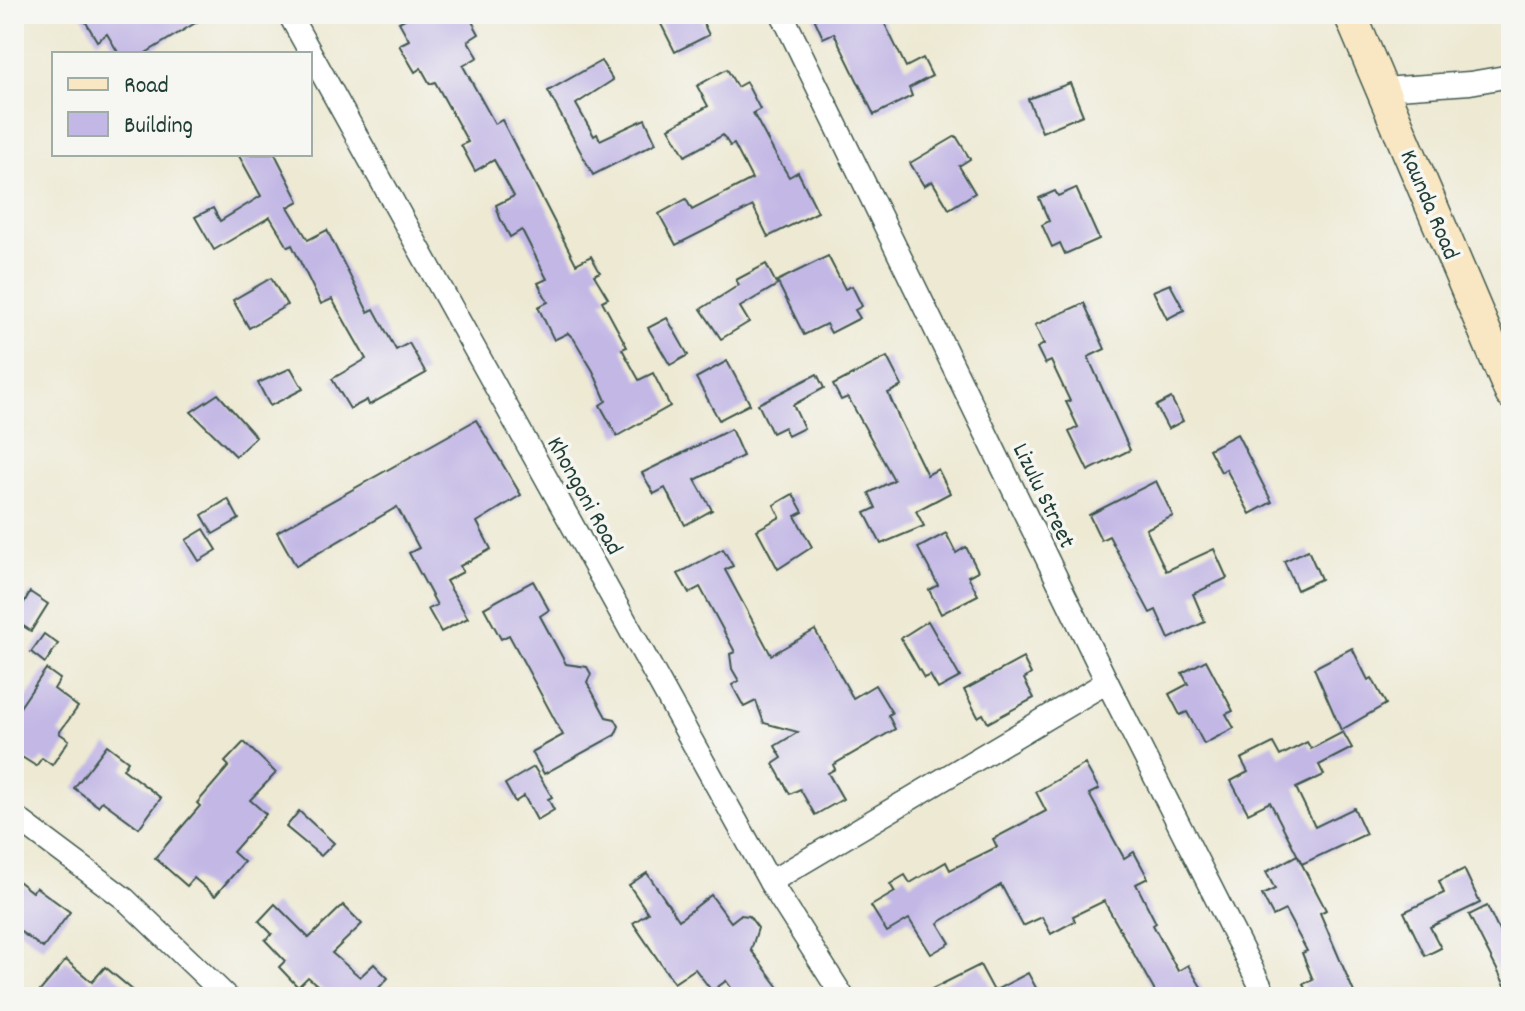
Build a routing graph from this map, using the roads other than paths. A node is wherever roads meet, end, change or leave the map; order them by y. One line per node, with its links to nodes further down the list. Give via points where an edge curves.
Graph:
1 (289, 14): 4 (street, Khongoni Road)
2 (782, 14): 9 (street, Lizulu Street)
3 (1350, 14): 7 (main road, Kaunda Road)
4 (310, 52)
5 (312, 56): 11 (street, Khongoni Road)
6 (1511, 76): 7 (street)
7 (1382, 89): 8 (main road, Kaunda Road)
8 (1511, 393)
9 (1107, 682): 11 (street); 14 (street, Lizulu Street)
10 (14, 816): 12 (street, via 125,899)
11 (770, 882): 13 (street, Khongoni Road)
12 (227, 997)
13 (843, 997)
14 (1266, 997)

